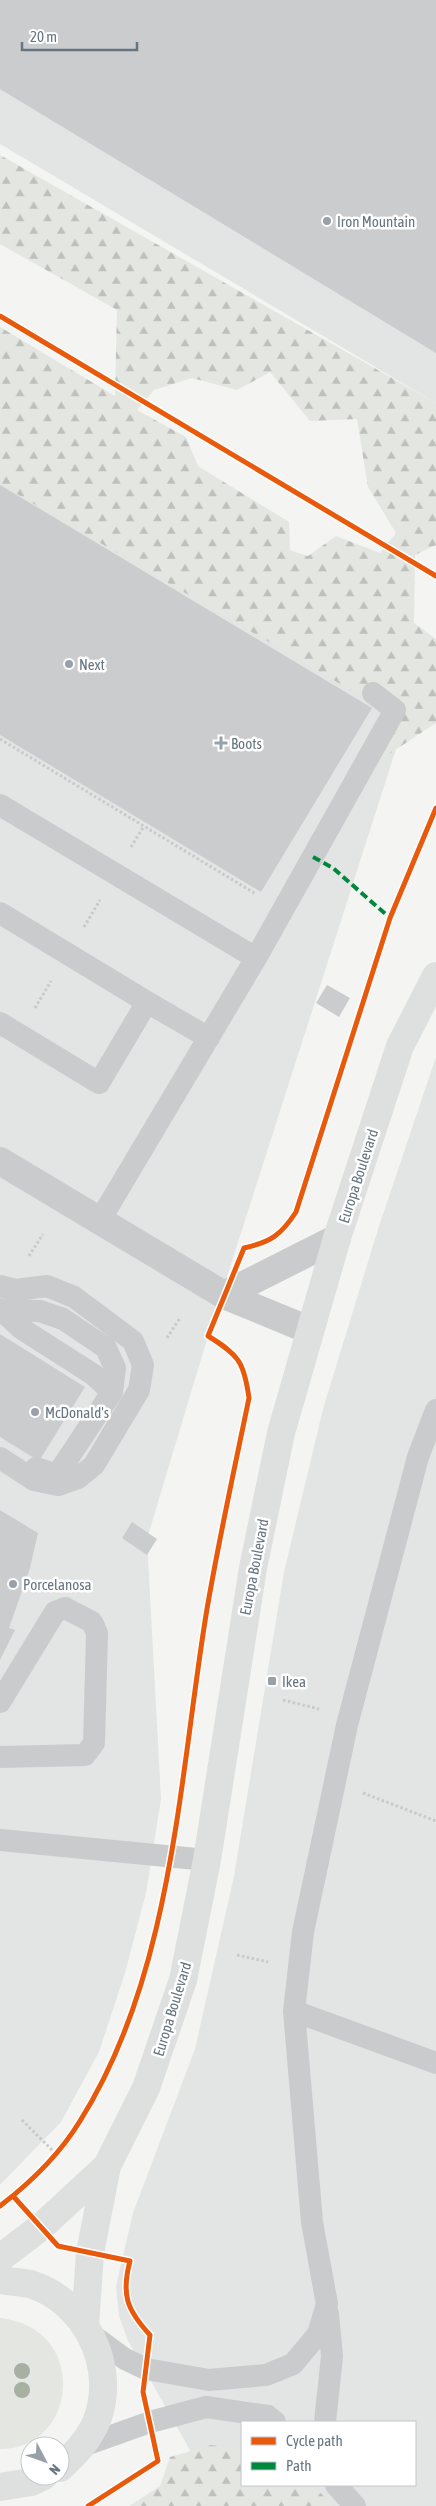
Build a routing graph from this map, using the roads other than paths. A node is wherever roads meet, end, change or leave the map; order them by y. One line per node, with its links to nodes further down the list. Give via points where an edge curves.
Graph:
1 (373, 693): 4 (lane, via 395,710)
2 (0, 805): 4 (lane)
3 (0, 913): 6 (lane)
4 (256, 958): 8 (lane)
5 (436, 976): 11 (street, Europa Boulevard, via 400,1046)
6 (147, 1002): 7 (lane, via 99,1083); 8 (lane)
7 (0, 1023)
8 (209, 1038): 10 (lane)
9 (0, 1162): 10 (street)
10 (100, 1220): 13 (street)
11 (337, 1238): 13 (street); 15 (street, Europa Boulevard)
12 (0, 1286): 19 (lane, via 15,1290 47,1286 74,1297 133,1341 143,1365 139,1390 94,1465 78,1478 58,1485 34,1480)
13 (224, 1295): 15 (street)
14 (1, 1309): 16 (lane, via 22,1329 94,1375); 16 (lane, via 40,1311 63,1319 106,1348 115,1368)
15 (309, 1330): 23 (street, Europa Boulevard, via 280,1433 253,1568)
16 (112, 1392): 18 (lane, via 57,1475 39,1470)
17 (436, 1410): 24 (lane, via 418,1457 347,1725 303,1932)
18 (0, 1445)
19 (0, 1458)
20 (0, 1702): 21 (lane, via 55,1612 66,1608 92,1622 98,1633 94,1743 85,1755)
21 (0, 1757)
22 (0, 1840): 23 (lane)
23 (207, 1860): 26 (street, Europa Boulevard, via 184,1980 146,2088)
24 (294, 2011): 25 (lane); 29 (lane, via 312,2222)
25 (436, 2063)
26 (107, 2166): 27 (street, Europa Boulevard, via 41,2227); 30 (street, Europa Boulevard, via 90,2253)
27 (0, 2258)
28 (0, 2280): 30 (street, via 31,2284 62,2301)
29 (327, 2304): 30 (lane, via 318,2334 293,2364 266,2375 209,2380 146,2369 125,2359); 32 (lane, via 332,2356)
30 (88, 2330): 33 (street, via 101,2362 103,2391 97,2420)
31 (275, 2421): 33 (lane, via 268,2416 206,2407 150,2422)
32 (325, 2421)
33 (83, 2446): 34 (street)
34 (70, 2458)
35 (20, 2483): 38 (street)
36 (31, 2486): 39 (street)
37 (337, 2486): 40 (lane)
38 (0, 2487)
39 (10, 2506)
40 (355, 2506)

